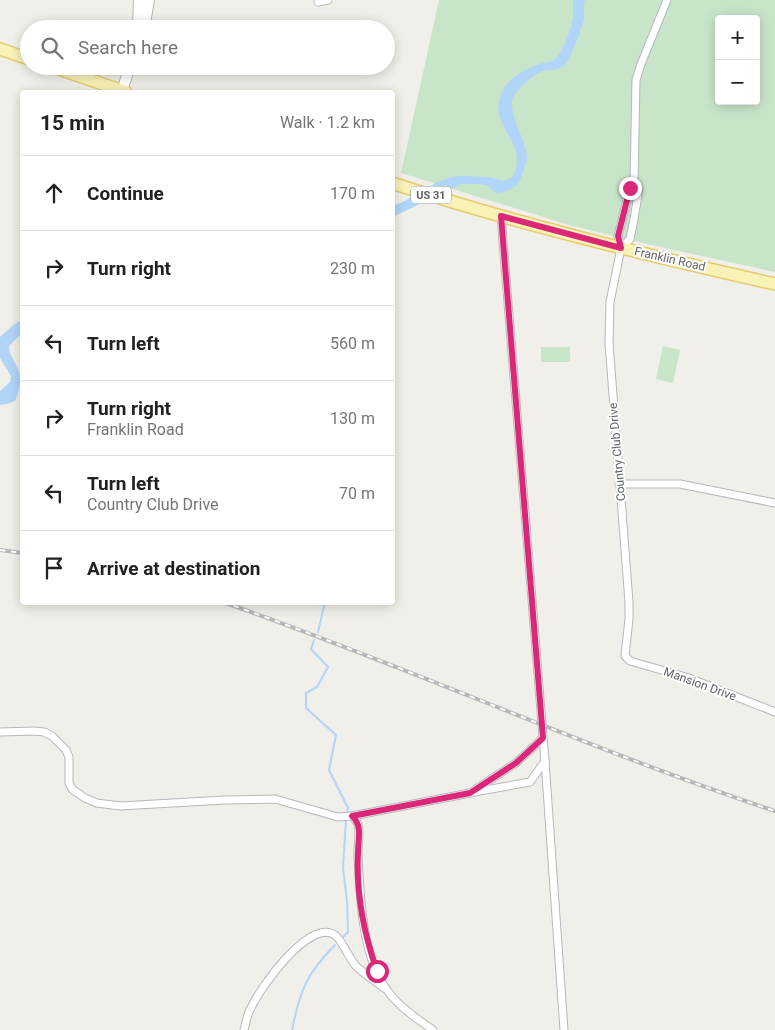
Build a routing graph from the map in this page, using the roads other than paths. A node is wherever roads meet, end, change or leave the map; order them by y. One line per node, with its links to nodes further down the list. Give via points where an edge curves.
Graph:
1 (139, 0): 6 (main road)
2 (149, 0): 7 (main road)
3 (328, 0): 5 (street)
4 (667, 0): 15 (street, Country Club Drive, via 636,80)
5 (318, 2)
6 (138, 20)
7 (146, 20)
8 (0, 49): 9 (main road)
9 (20, 56)
10 (76, 75): 12 (main road)
11 (128, 75): 13 (main road)
12 (118, 90)
13 (124, 90)
14 (395, 183): 16 (main road, Franklin Road / US 31)
15 (634, 183): 17 (street, Country Club Drive, via 618,236); 17 (street, Country Club Drive, via 638,196 630,239)
16 (501, 216): 17 (main road, Franklin Road / US 31); 24 (street)
17 (621, 248): 18 (main road, Franklin Road / US 31); 19 (street, Country Club Drive, via 610,302 609,343)
18 (775, 284)
19 (619, 484): 20 (street, via 686,485); 21 (street, Country Club Drive, via 629,608)
20 (775, 503)
21 (625, 658): 22 (street, Mansion Drive, via 688,678)
22 (775, 712)
23 (0, 732): 27 (street, via 34,731 52,736 69,757 70,786 76,793 97,803 120,806 275,800 338,817)
24 (543, 738): 25 (street); 26 (street, via 516,763)
25 (545, 762): 26 (street, via 530,782); 31 (street)
26 (470, 793): 27 (street)
27 (352, 816): 28 (street, via 359,827 360,899 367,942)
28 (386, 990): 29 (street, via 356,966 336,936 320,933 311,936 279,967 250,1009); 30 (street, via 402,1008)
29 (244, 1030)
30 (433, 1030)
31 (564, 1030)

